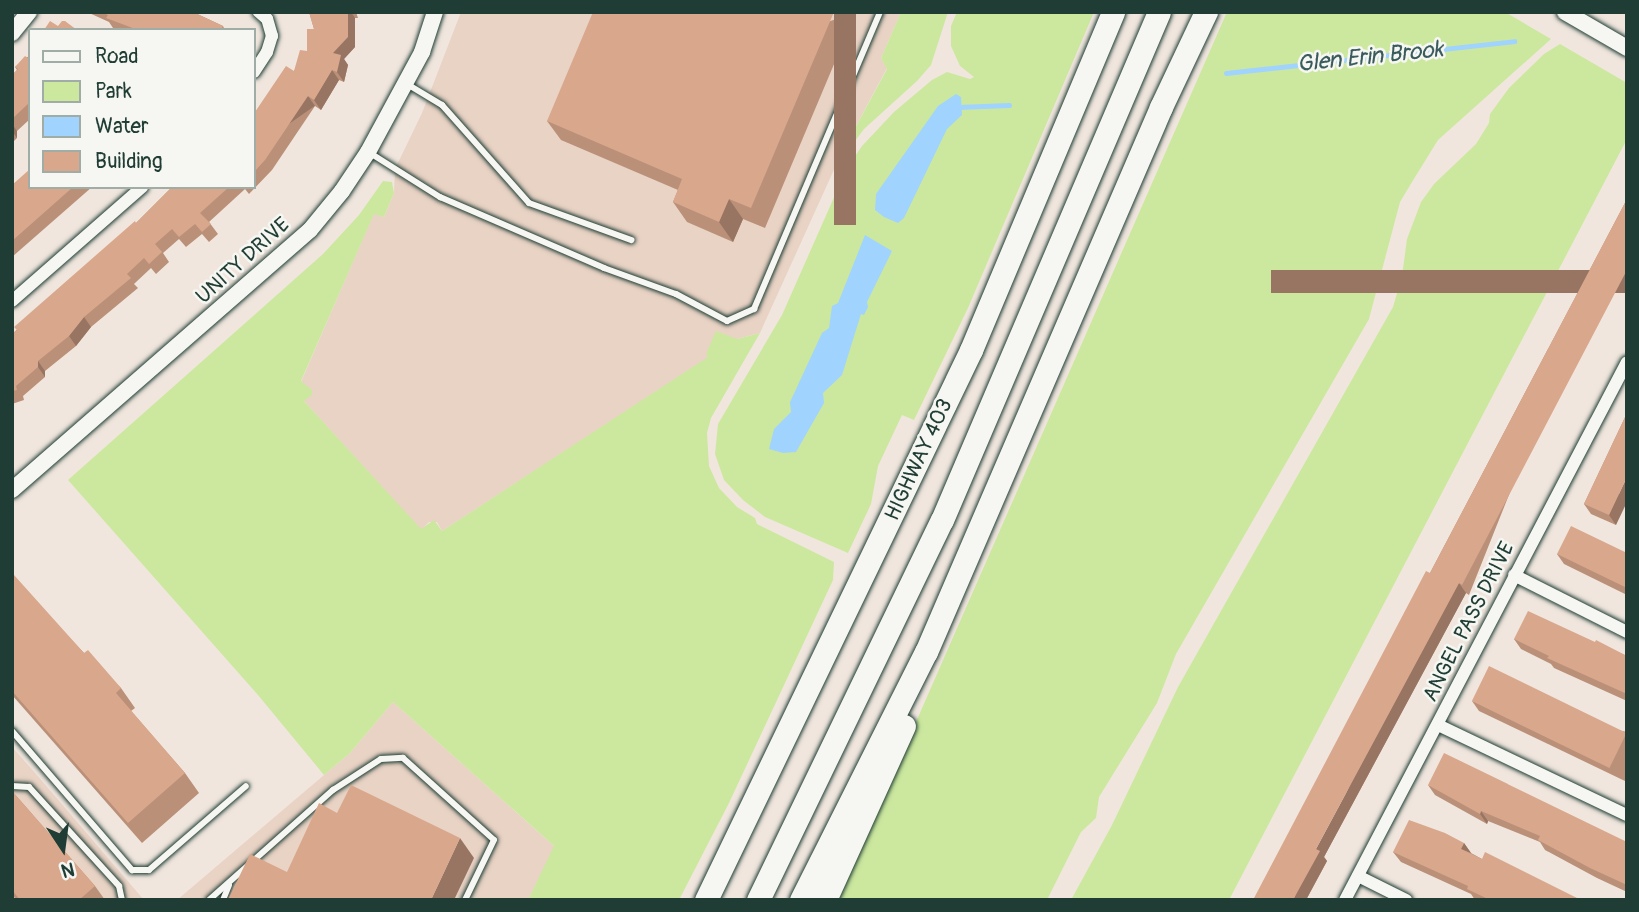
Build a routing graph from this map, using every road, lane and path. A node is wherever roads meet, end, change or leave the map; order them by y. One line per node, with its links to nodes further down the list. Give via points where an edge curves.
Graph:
1 (29, 12): 9 (street)
2 (259, 12): 11 (street, via 267,19 272,36)
3 (435, 12): 12 (street, UNITY DRIVE, via 422,52)
4 (880, 12): 13 (lane, via 754,309 727,321 676,294 450,202)
5 (1113, 12): 33 (highway, HIGHWAY 403, via 971,350)
6 (1159, 12): 34 (highway, via 942,520)
7 (1206, 12): 21 (highway)
8 (1565, 12): 10 (street)
9 (12, 33)
10 (1627, 48)
11 (256, 69)
12 (405, 83): 13 (street, UNITY DRIVE); 15 (lane, via 442,105 529,203)
13 (368, 152): 18 (street, UNITY DRIVE, via 301,239)
14 (140, 189): 16 (street)
15 (631, 240)
16 (12, 301)
17 (1627, 362): 19 (street, ANGEL PASS DRIVE)
18 (12, 490)
19 (1514, 575): 20 (street); 22 (street, ANGEL PASS DRIVE)
20 (1627, 632)
21 (926, 652): 35 (highway); 36 (highway, via 900,738)
22 (1438, 725): 26 (street); 27 (street, ANGEL PASS DRIVE)
23 (12, 731): 25 (lane, via 132,870 149,870)
24 (12, 786): 29 (lane, via 29,787 119,886)
25 (246, 786)
26 (1627, 815)
27 (1358, 876): 37 (street, ANGEL PASS DRIVE); 38 (street)
28 (230, 883): 30 (lane); 31 (lane); 32 (lane, via 333,790 381,759 403,758 494,840)
29 (122, 900)
30 (209, 900)
31 (223, 900)
32 (465, 900)
33 (706, 900)
34 (758, 900)
35 (801, 900)
36 (825, 900)
37 (1345, 900)
38 (1406, 900)

